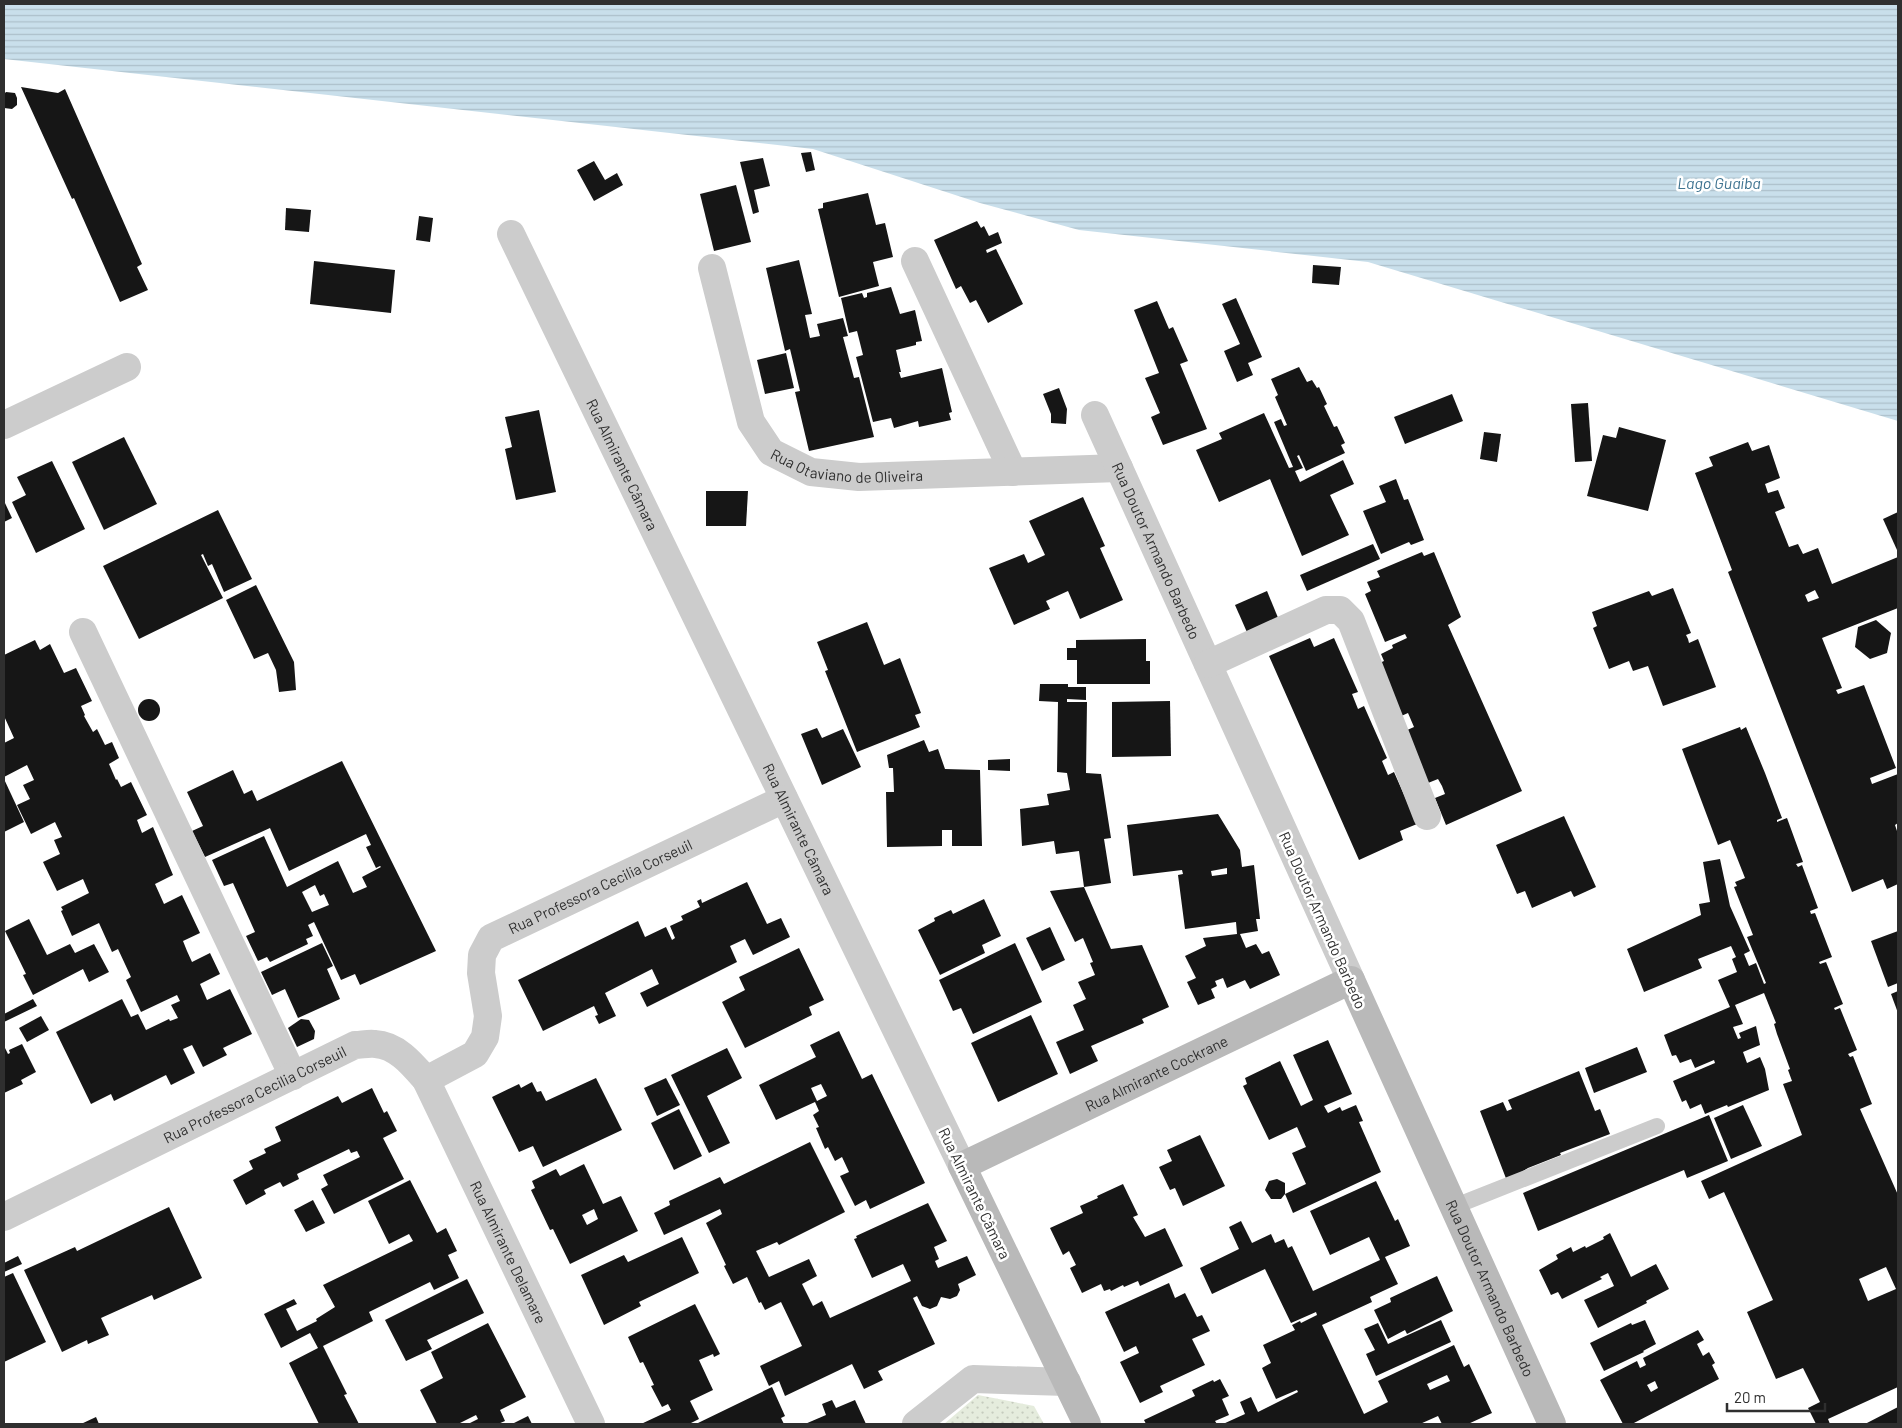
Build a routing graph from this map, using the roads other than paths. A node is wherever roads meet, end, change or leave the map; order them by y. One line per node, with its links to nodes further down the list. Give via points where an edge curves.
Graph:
1 (511, 234): 11 (street, Rua Almirante Câmara)
2 (915, 261): 8 (street)
3 (712, 268): 8 (street, Rua Otaviano de Oliveira, via 750,422 771,452 811,472 859,477)
4 (127, 367): 6 (street)
5 (1095, 415): 7 (street, Rua Doutor Armando Barbedo)
6 (4, 425)
7 (1119, 468): 8 (street, Rua Otaviano de Oliveira); 10 (street, Rua Doutor Armando Barbedo)
8 (1013, 472)
9 (83, 632): 14 (street)
10 (1208, 664): 12 (street, via 1326,610 1340,610 1351,621); 13 (street, Rua Doutor Armando Barbedo)
11 (784, 799): 15 (street, Rua Professora Cecilia Corseuil, via 491,938 482,955 488,1016 485,1037 476,1054); 17 (street, Rua Almirante Câmara)
12 (1427, 816)
13 (1351, 980): 17 (street, Rua Almirante Cockrane); 18 (street, Rua Doutor Armando Barbedo)
14 (293, 1076): 15 (street, Rua Professora Cecilia Corseuil, via 355,1045 376,1044 392,1049 410,1062); 19 (street, Rua Professora Cecilia Corseuil)
15 (426, 1080): 21 (street, Rua Almirante Delamare)
16 (1657, 1126): 18 (lane)
17 (962, 1166): 20 (street, Rua Almirante Câmara)
18 (1453, 1207): 24 (street, Rua Doutor Armando Barbedo)
19 (4, 1218)
20 (1067, 1382): 22 (street, via 973,1379); 23 (street, Rua Almirante Câmara)
21 (591, 1424)
22 (916, 1424)
23 (1087, 1424)
24 (1552, 1424)

